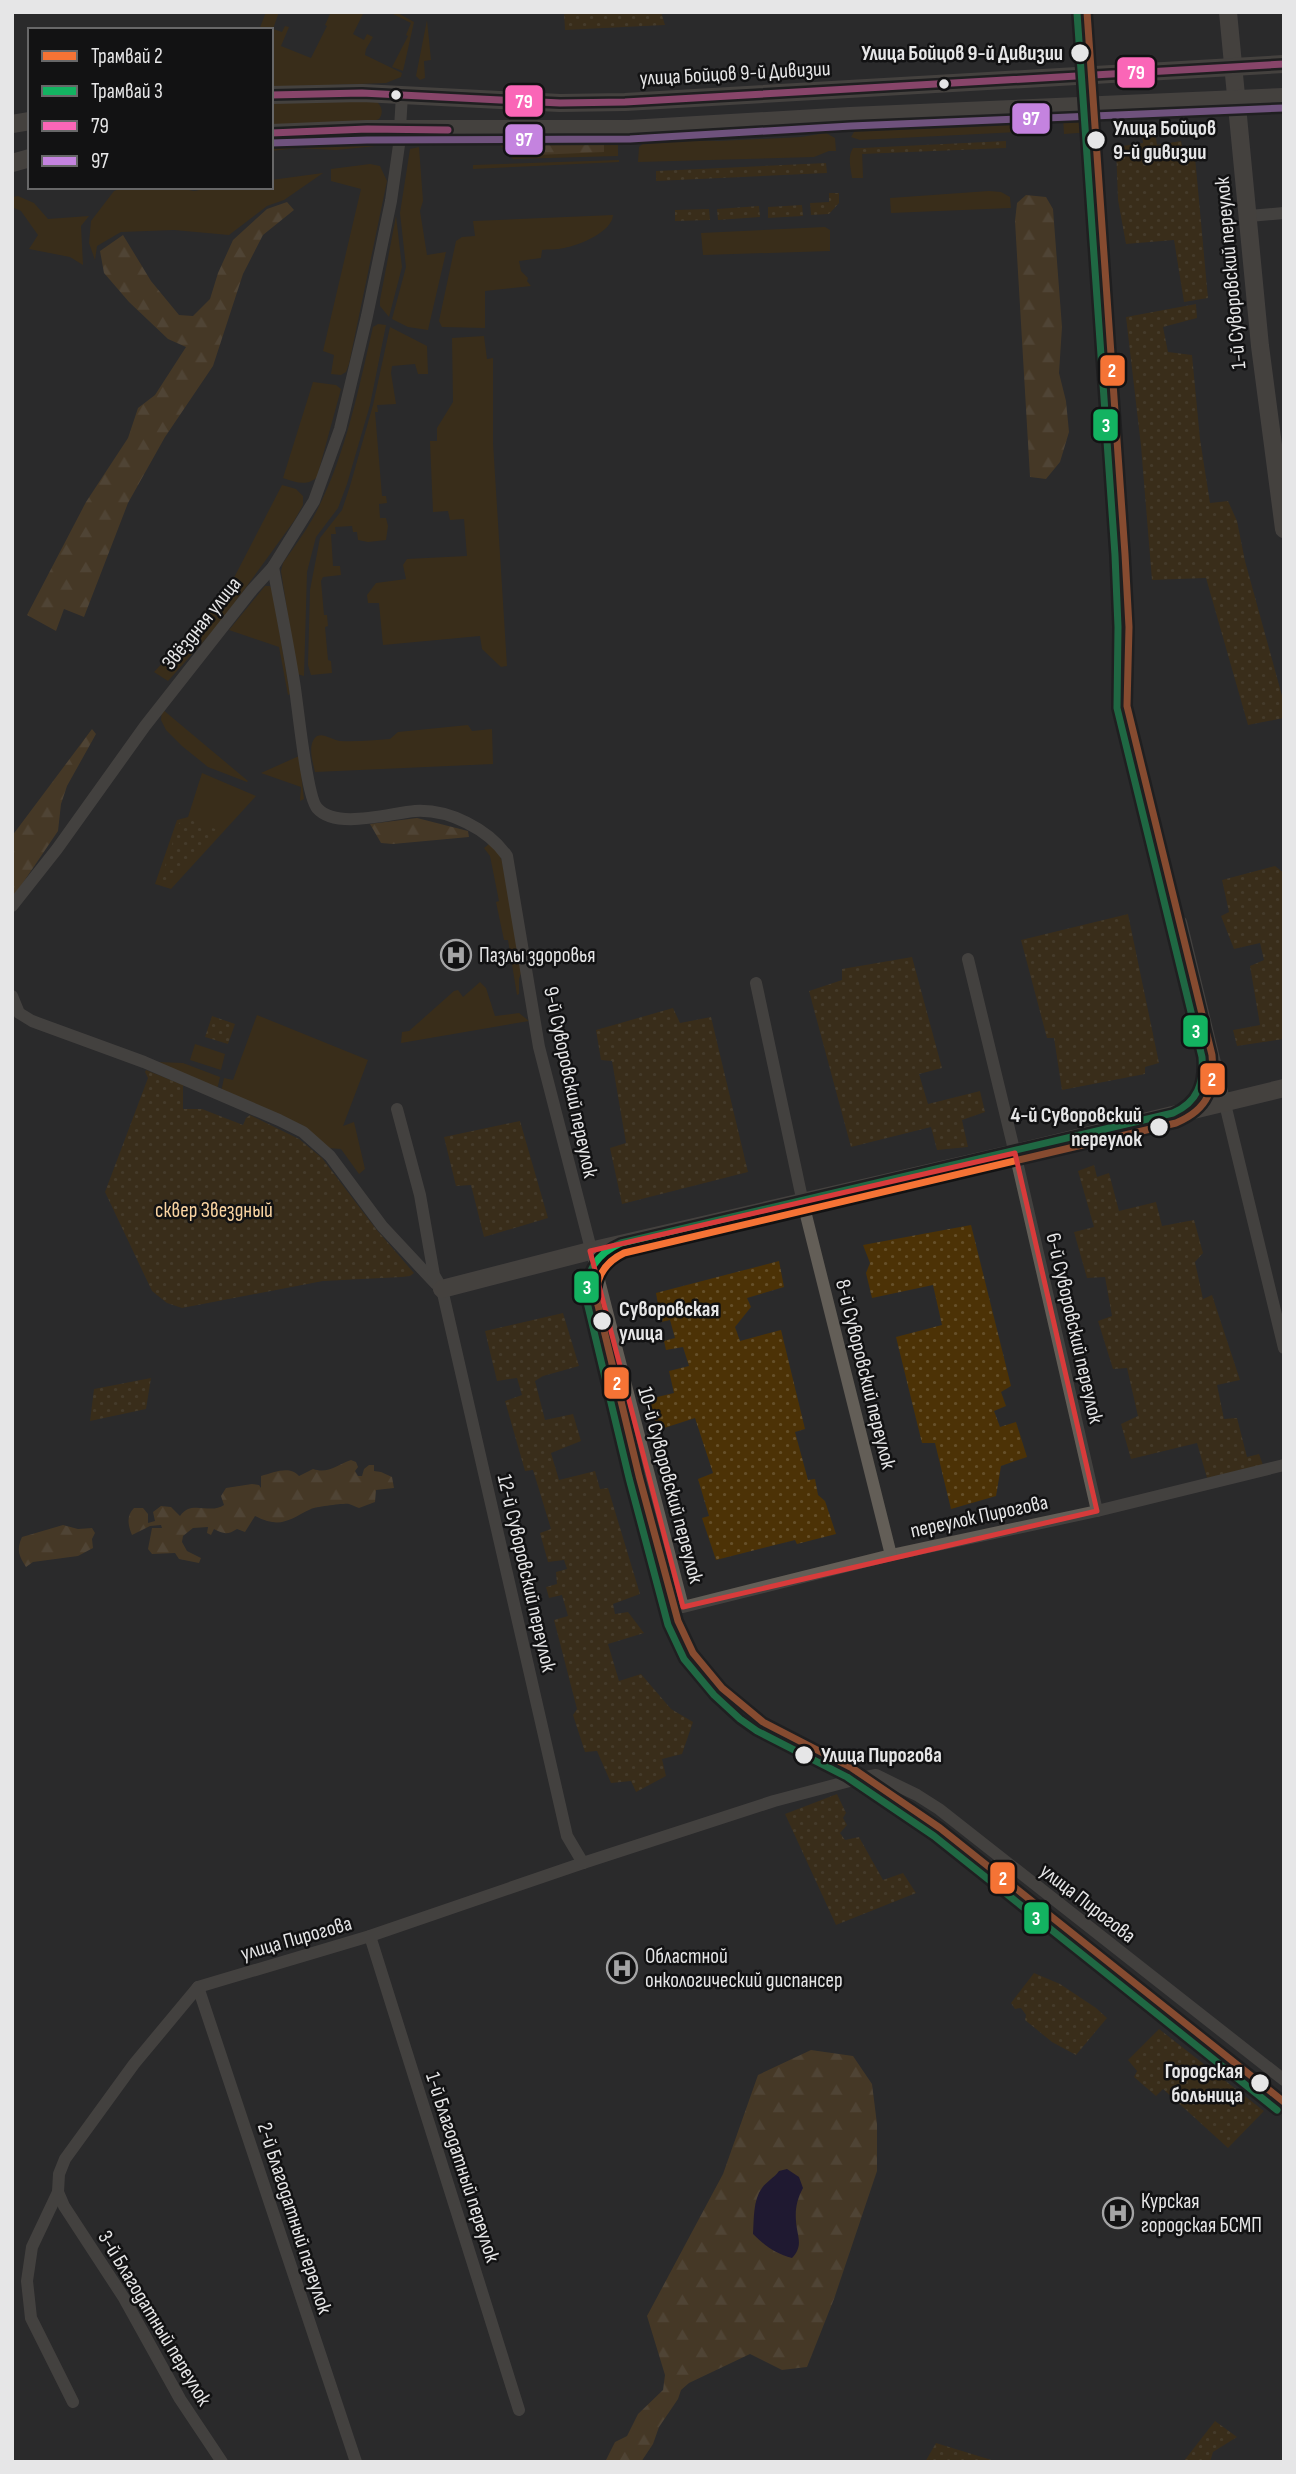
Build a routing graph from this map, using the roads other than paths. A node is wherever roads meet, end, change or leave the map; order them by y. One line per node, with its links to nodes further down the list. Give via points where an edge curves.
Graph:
1 (1083, 12): 5 (street)
2 (1228, 12): 4 (main road, 1-й Суворовский переулок)
3 (1284, 64): 4 (main road, улица Бойцов 9-й Дивизии)
4 (1233, 67): 5 (main road, улица Бойцов 9-й Дивизии); 9 (main road, 1-й Суворовский переулок)
5 (1087, 74): 7 (main road, улица Бойцов 9-й Дивизии, via 625,102); 10 (street)
6 (273, 95): 7 (main road, улица Бойцов 9-й Дивизии)
7 (402, 95): 11 (street, Звёздная улица)
8 (1284, 97): 9 (main road)
9 (1236, 100): 10 (main road); 14 (main road, 1-й Суворовский переулок)
10 (1088, 105): 11 (main road, via 629,129)
11 (400, 129): 12 (main road); 16 (street, Звёздная улица, via 391,201 340,429 314,501)
12 (273, 133)
13 (1284, 213): 14 (street)
14 (1249, 216): 15 (main road, 1-й Суворовский переулок, via 1266,410)
15 (1284, 529)
16 (273, 567): 17 (street, Звёздная улица, via 145,726); 27 (street, 9-й Суворовский переулок, via 309,790 318,809 347,818 418,811 438,814 496,840 508,856 540,1047)
17 (12, 906)
18 (1181, 922): 23 (street)
19 (968, 959): 25 (street, 6-й Суворовский переулок)
20 (756, 984): 26 (street, 8-й Суворовский переулок)
21 (12, 996): 28 (street, via 19,1013 32,1021 144,1062 303,1132 330,1156 382,1226)
22 (1284, 1087): 23 (main road)
23 (1225, 1102): 25 (main road); 29 (street)
24 (397, 1109): 28 (street, 12-й Суворовский переулок, via 420,1195 434,1275)
25 (1015, 1153): 26 (main road); 31 (street, 6-й Суворовский переулок)
26 (803, 1203): 27 (main road); 32 (street, 8-й Суворовский переулок)
27 (590, 1251): 28 (main road); 33 (street, 10-й Суворовский переулок)
28 (442, 1289): 36 (street, 12-й Суворовский переулок, via 568,1836)
29 (1284, 1348)
30 (1284, 1465): 31 (street, переулок Пирогова)
31 (1097, 1511): 32 (street, переулок Пирогова)
32 (891, 1555): 33 (street, переулок Пирогова)
33 (683, 1607)
34 (780, 1733): 35 (street, улица Пирогова)
35 (860, 1778): 36 (street, улица Пирогова); 39 (street, улица Пирогова, via 876,1775 939,1809)
36 (583, 1863): 37 (street, улица Пирогова)
37 (370, 1936): 38 (street, улица Пирогова); 42 (street, 1-й Благодатный переулок)
38 (198, 1987): 40 (street, via 77,2141 59,2174); 44 (street, 2-й Благодатный переулок)
39 (1284, 2080)
40 (58, 2192): 41 (street, via 28,2260 27,2297 31,2318); 43 (street, 3-й Благодатный переулок)
41 (73, 2402)
42 (519, 2410)
43 (222, 2462)
44 (356, 2462)

